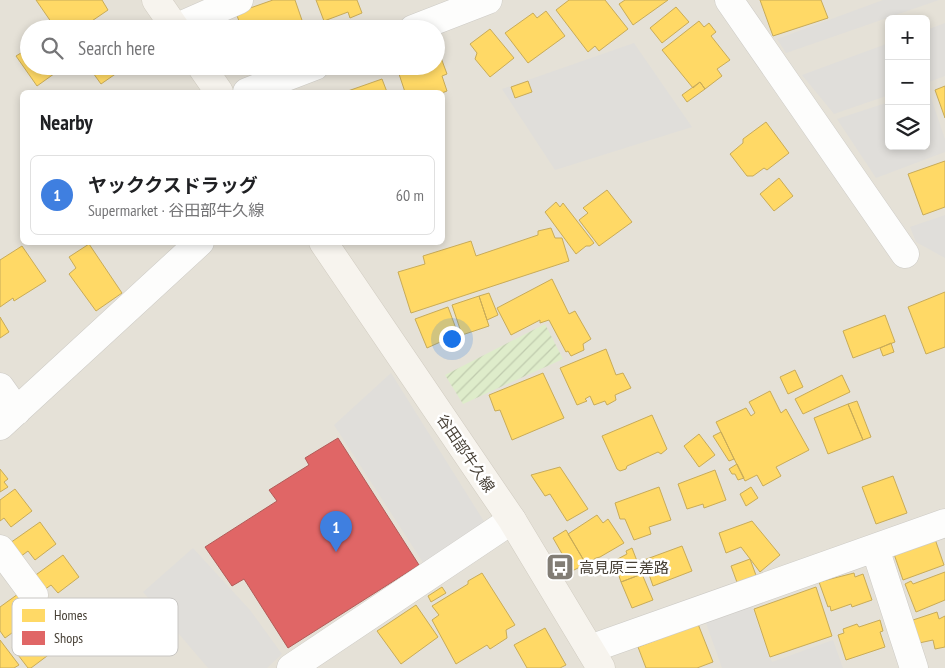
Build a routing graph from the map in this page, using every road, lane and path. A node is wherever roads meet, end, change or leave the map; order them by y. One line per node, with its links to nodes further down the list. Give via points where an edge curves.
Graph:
1 (156, 0): 5 (main road)
2 (239, 0): 6 (street)
3 (488, 0): 7 (street)
4 (730, 0): 14 (street)
5 (170, 20)
6 (193, 20)
7 (436, 20)
8 (207, 75): 10 (main road)
9 (291, 75): 11 (street)
10 (218, 90)
11 (252, 90)
12 (197, 245): 16 (street)
13 (325, 245): 17 (main road, 谷田部牛久線)
14 (905, 254)
15 (0, 387): 16 (street)
16 (8, 419)
17 (512, 520): 22 (main road, 谷田部牛久線); 23 (street)
18 (945, 523): 19 (street)
19 (875, 548): 22 (street); 24 (street)
20 (0, 549): 21 (street)
21 (34, 595)
22 (596, 659)
23 (291, 668)
24 (914, 668)

